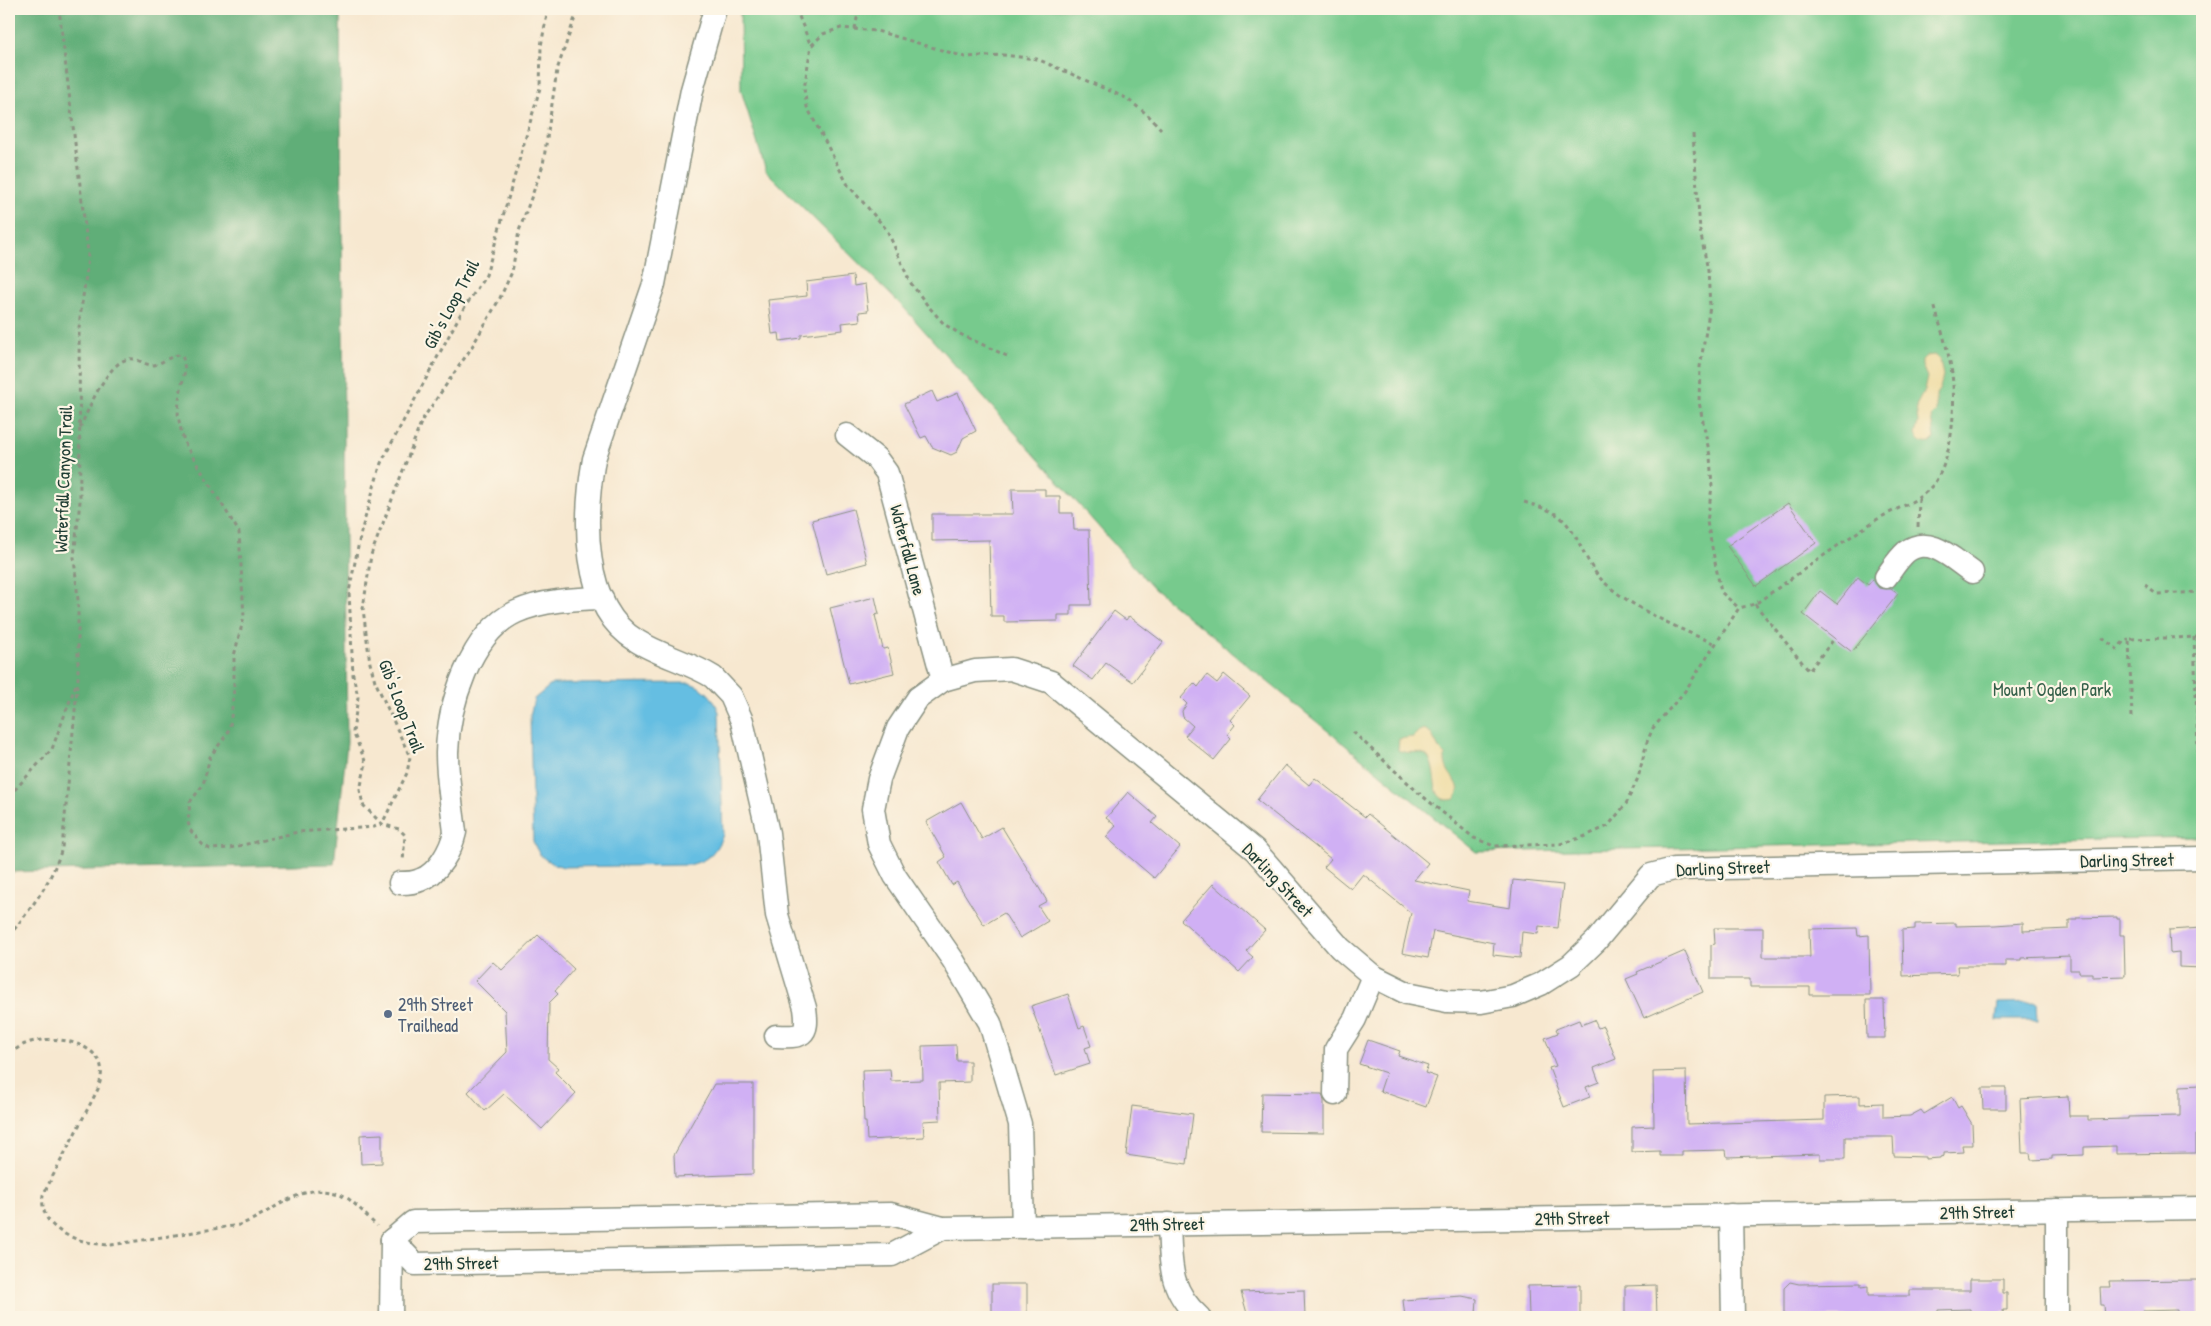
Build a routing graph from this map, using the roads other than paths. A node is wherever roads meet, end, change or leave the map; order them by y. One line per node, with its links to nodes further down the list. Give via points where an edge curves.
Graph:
1 (715, 9): 5 (street, via 692,90 654,284 594,459 588,546)
2 (847, 435): 6 (street, Waterfall Lane, via 876,458 887,473)
3 (1972, 572): 4 (street, via 1936,547 1918,545 1905,553)
4 (1886, 577)
5 (602, 598): 8 (street, via 531,606 506,618 482,640 471,658 450,724 447,751 454,839 429,875 416,882); 10 (street, via 608,612 624,632 637,642 713,677 737,707 768,833 777,914 807,1022 802,1035)
6 (943, 680): 9 (street, Darling Street, via 974,671 1011,669 1051,682 1255,850 1340,948); 16 (street, Darling Street, via 918,698 898,728 879,780 875,818 879,844 895,876 953,960 990,1022 1020,1124)
7 (2202, 858): 9 (street, Darling Street, via 1674,868 1651,875 1571,966 1513,996 1481,1002 1447,1001 1407,993)
8 (400, 883)
9 (1373, 976): 11 (street, via 1355,1019 1336,1049)
10 (776, 1036)
11 (1335, 1094)
12 (2202, 1208): 13 (street, 29th Street)
13 (2057, 1210): 14 (street, 29th Street); 22 (street)
14 (1731, 1215): 15 (street, 29th Street); 21 (street)
15 (1168, 1224): 16 (street, 29th Street); 20 (street, via 1174,1285)
16 (1022, 1227): 17 (street, 29th Street)
17 (943, 1228): 18 (street, 29th Street, via 891,1214 413,1222); 18 (street, 29th Street, via 892,1256 415,1264)
18 (392, 1240): 19 (street)
19 (391, 1317)
20 (1198, 1317)
21 (1733, 1317)
22 (2057, 1317)

